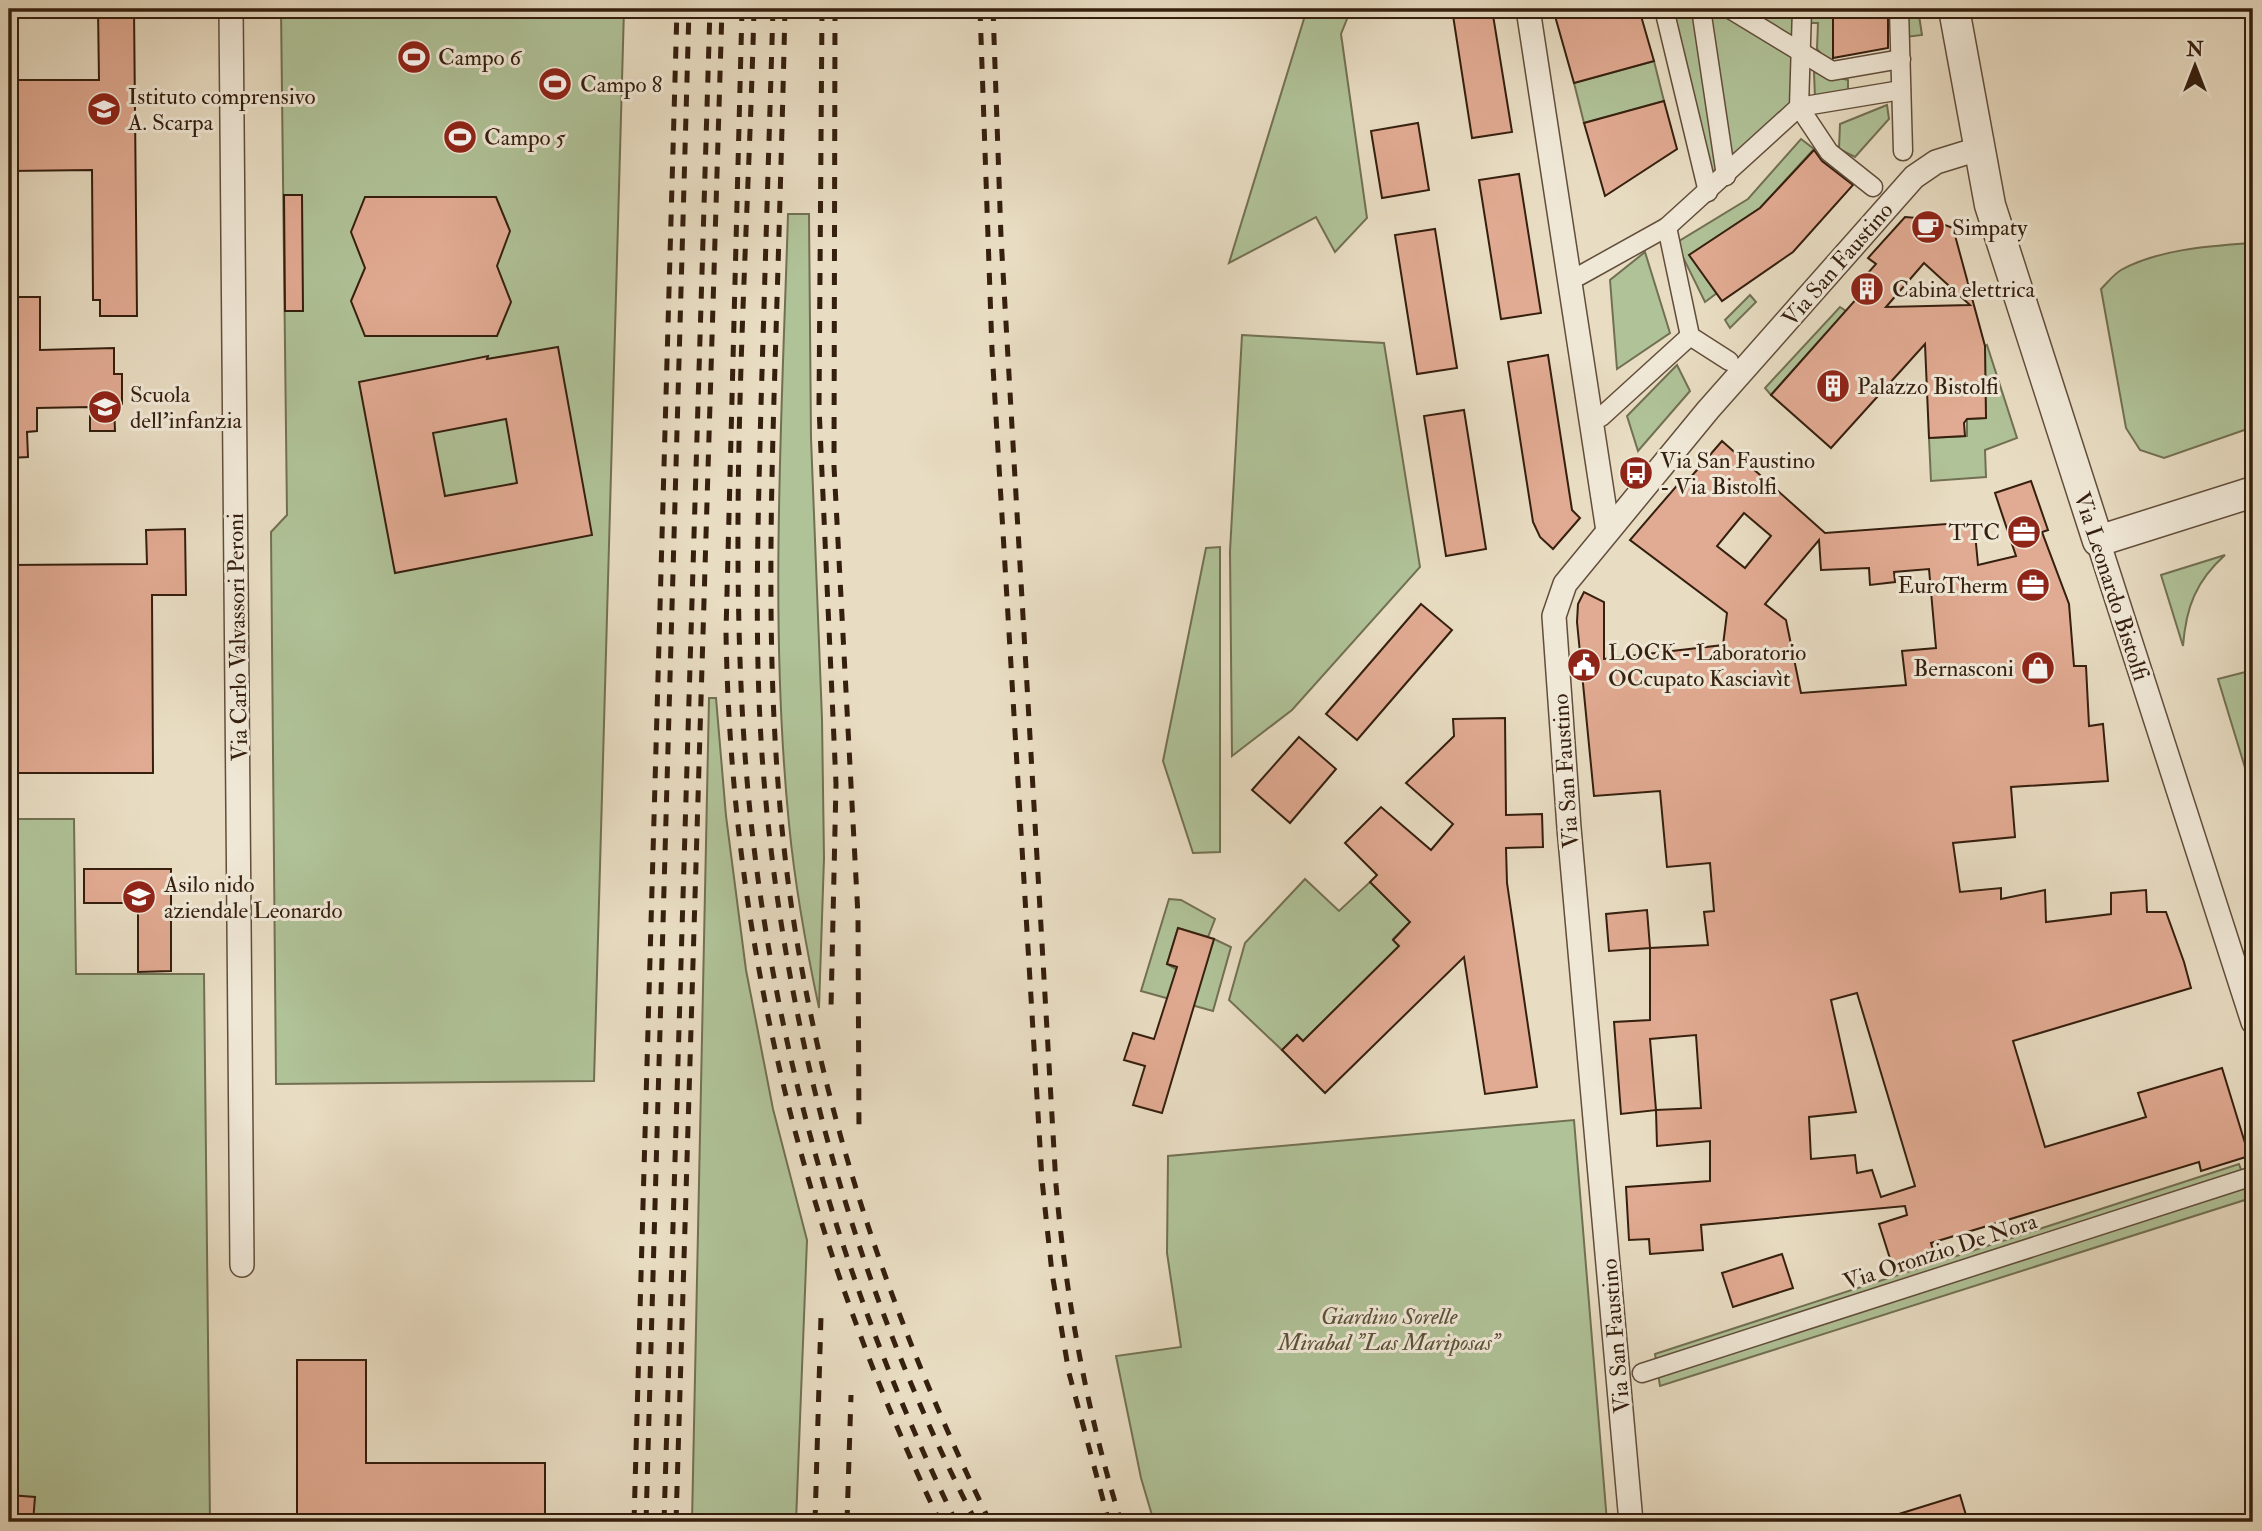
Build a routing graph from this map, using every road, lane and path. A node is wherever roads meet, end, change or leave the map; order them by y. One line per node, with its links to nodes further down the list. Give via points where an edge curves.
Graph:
1 (231, 9): 28 (street, Via Carlo Valvassori Peroni)
2 (1528, 9): 24 (street)
3 (1664, 9): 17 (street)
4 (1701, 9): 15 (street)
5 (1802, 9): 9 (street)
6 (1899, 9): 10 (street)
7 (1954, 9): 13 (street, Via Leonardo Bistolfi)
8 (1739, 11): 9 (street)
9 (1802, 54): 10 (street, via 1832,71); 12 (street)
10 (1901, 59): 11 (street)
11 (1900, 90): 12 (street); 14 (street)
12 (1800, 107): 15 (street); 16 (street, via 1829,152)
13 (1978, 149): 24 (street, Via San Faustino, via 1936,162 1914,177); 25 (street, Via Leonardo Bistolfi, via 1995,223)
14 (1903, 151)
15 (1726, 176): 17 (street)
16 (1873, 187)
17 (1708, 192): 18 (street)
18 (1667, 227): 19 (street); 20 (street)
19 (1579, 276)
20 (1690, 336): 21 (street); 22 (street)
21 (1729, 361)
22 (1601, 417)
23 (2253, 492): 25 (street)
24 (1608, 531): 30 (street, Via San Faustino, via 1564,584 1554,616)
25 (2098, 541): 26 (street, Via Leonardo Bistolfi)
26 (2253, 1022)
27 (2253, 1176): 29 (street, Via Oronzio De Nora)
28 (242, 1265)
29 (1643, 1373)
30 (1631, 1522)

